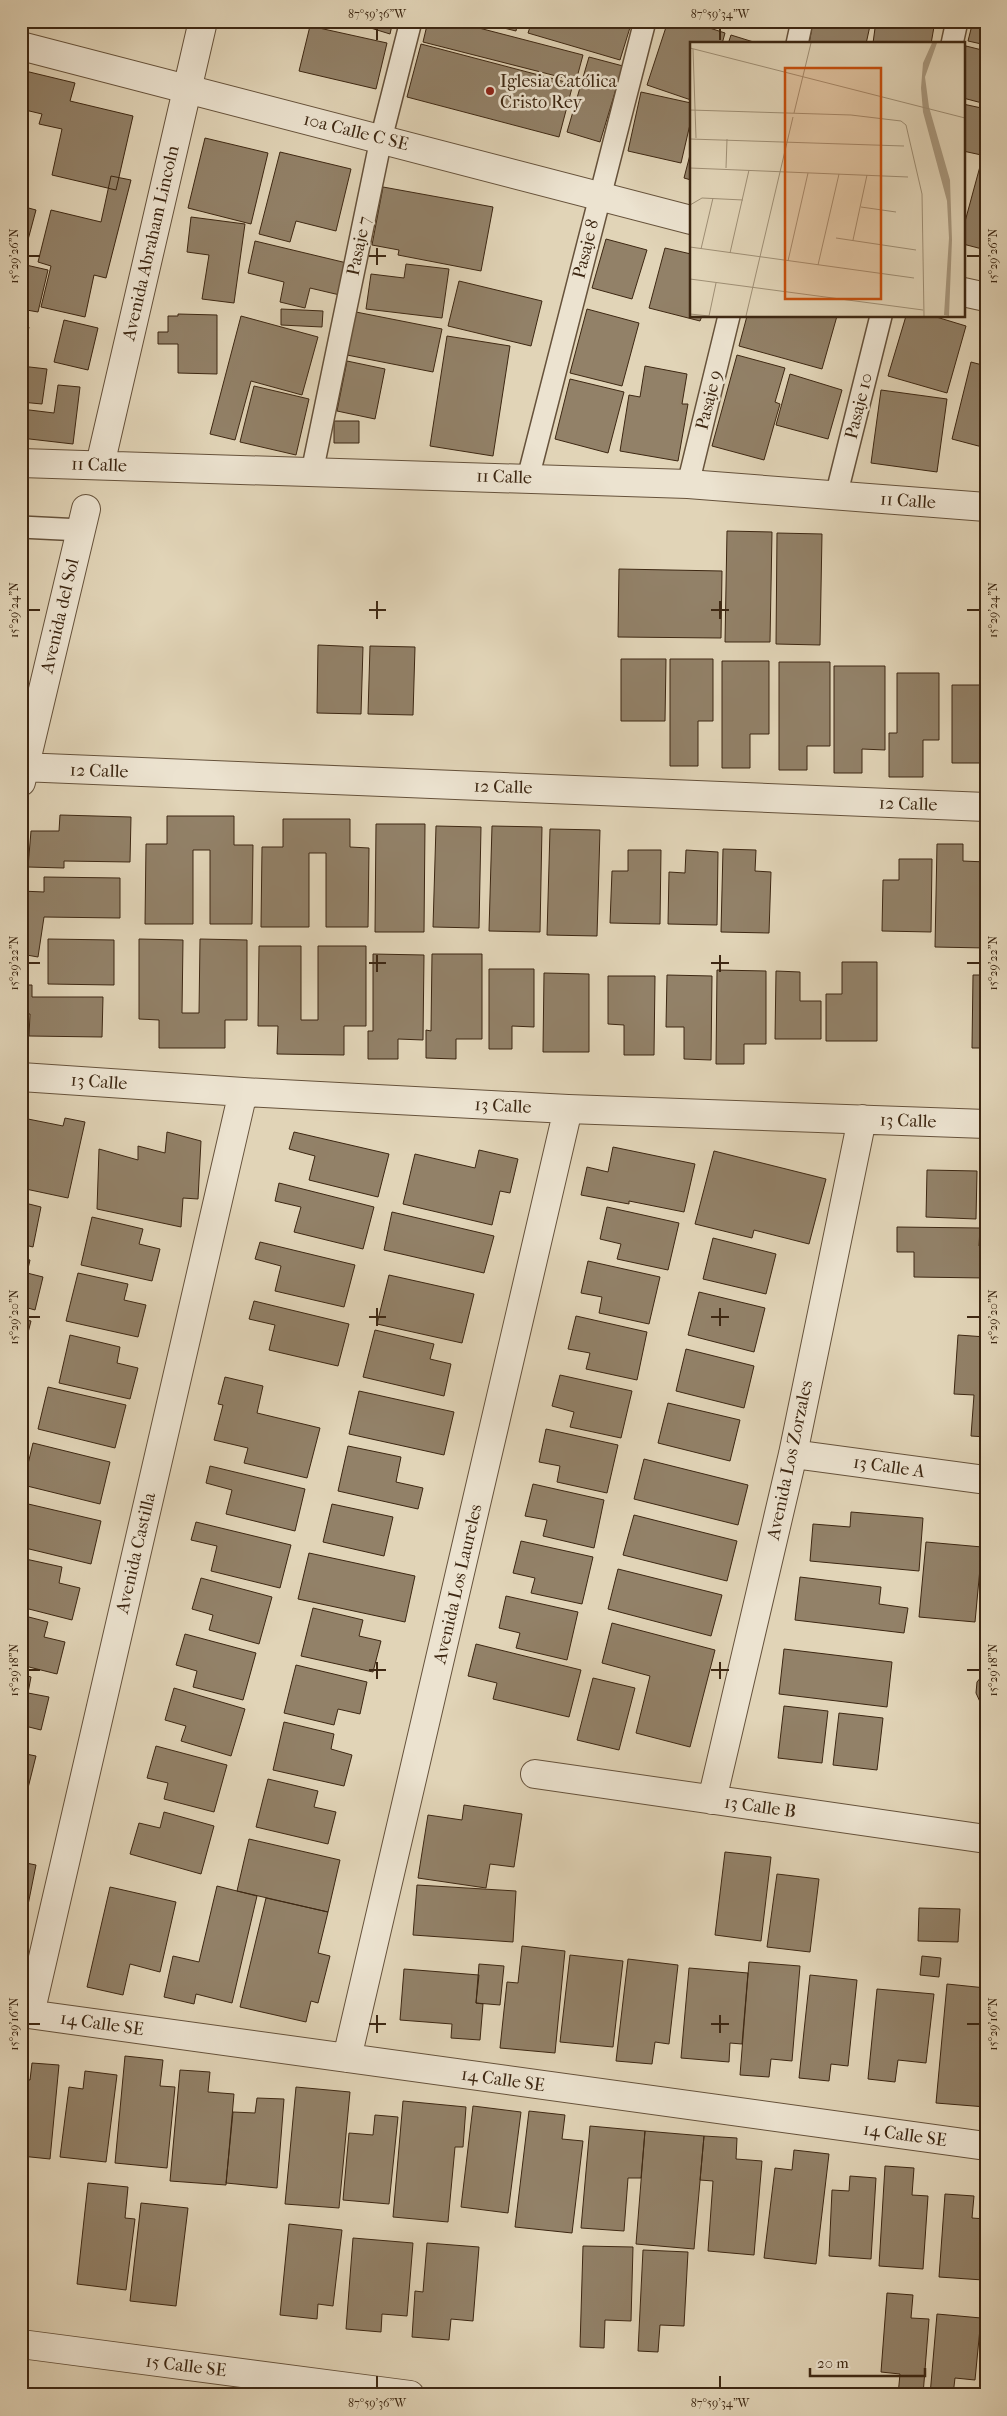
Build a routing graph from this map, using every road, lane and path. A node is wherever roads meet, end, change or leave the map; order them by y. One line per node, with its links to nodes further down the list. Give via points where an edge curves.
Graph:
1 (203, 21): 9 (street, Avenida Abraham Lincoln)
2 (411, 21): 10 (lane, Pasaje 7)
3 (645, 21): 11 (lane, Pasaje 8)
4 (802, 21): 6 (lane)
5 (957, 21): 7 (lane)
6 (797, 42)
7 (952, 42)
8 (21, 46): 9 (street, 10a Calle C SE)
9 (186, 89): 10 (street, 10a Calle C SE); 18 (street, Avenida Abraham Lincoln)
10 (381, 139): 11 (street, 10a Calle C SE); 19 (lane, Pasaje 7)
11 (599, 196): 12 (street, 10a Calle C SE); 20 (lane, Pasaje 8)
12 (690, 220)
13 (964, 292): 14 (street)
14 (986, 298)
15 (729, 318): 21 (lane, Pasaje 9)
16 (880, 318): 22 (lane, Pasaje 10)
17 (21, 463): 18 (street, 11 Calle)
18 (100, 465): 19 (street, 11 Calle)
19 (312, 472): 20 (street, 11 Calle)
20 (528, 478): 21 (street, 11 Calle)
21 (688, 484): 22 (street, 11 Calle)
22 (836, 496): 23 (street, 11 Calle)
23 (986, 507)
24 (83, 520): 25 (lane); 26 (street, Avenida del Sol)
25 (21, 527)
26 (22, 772): 27 (street, 12 Calle)
27 (986, 807)
28 (21, 1077): 29 (street, 13 Calle)
29 (242, 1092): 30 (street, 13 Calle); 38 (street, Avenida Castilla)
30 (568, 1109): 31 (street, 13 Calle); 39 (street, Avenida Los Laureles)
31 (862, 1120): 32 (street, 13 Calle); 33 (street, Avenida Los Zorzales)
32 (986, 1124)
33 (793, 1454): 34 (street, 13 Calle A); 36 (street, Avenida Los Zorzales)
34 (986, 1480)
35 (535, 1774): 36 (street, 13 Calle B)
36 (712, 1800): 37 (street, 13 Calle B)
37 (986, 1840)
38 (26, 2014): 39 (street, 14 Calle SE)
39 (347, 2058): 40 (street, 14 Calle SE)
40 (986, 2146)
41 (21, 2344): 42 (street, 15 Calle SE)
42 (410, 2395)

